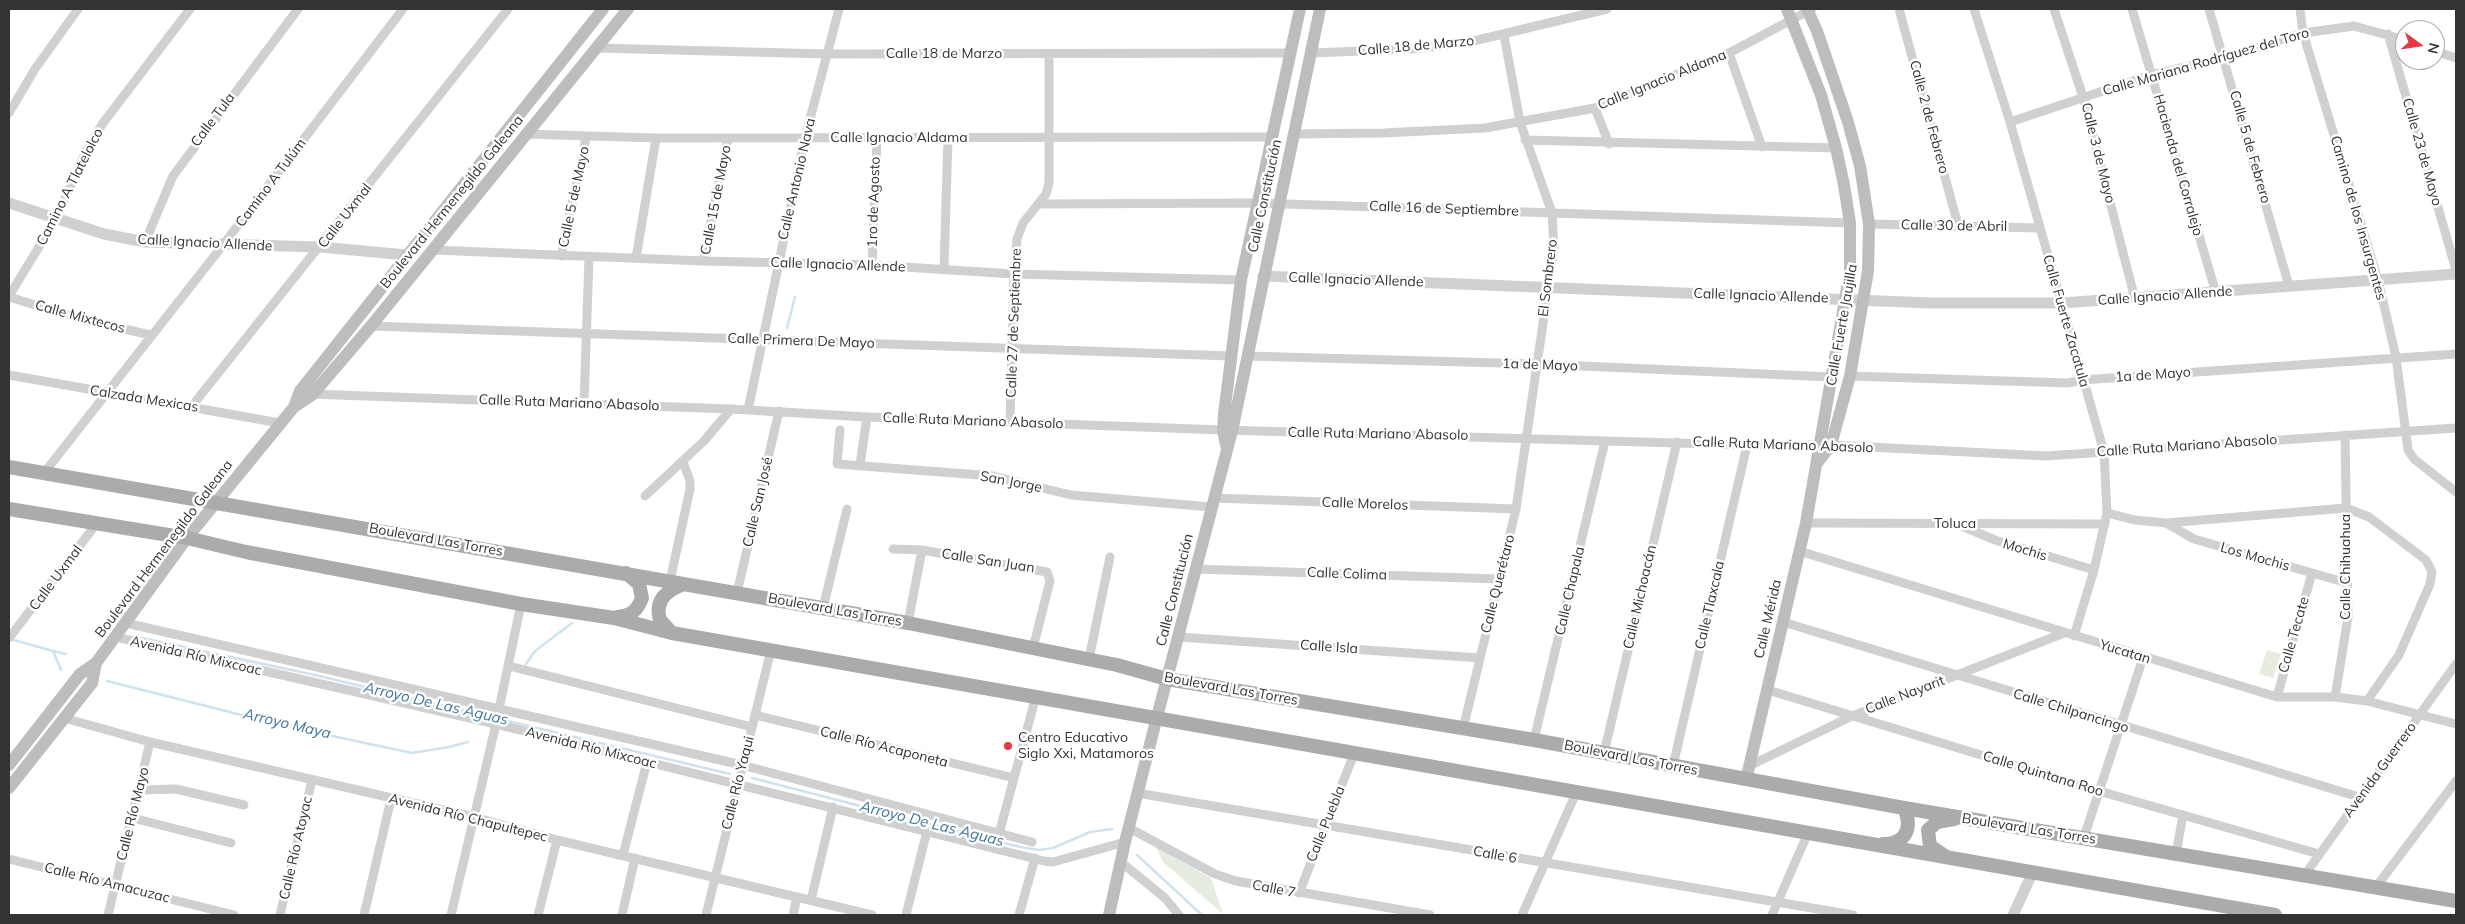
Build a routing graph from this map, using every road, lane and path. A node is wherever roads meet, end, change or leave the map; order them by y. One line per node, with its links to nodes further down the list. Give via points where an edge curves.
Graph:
1 (78, 9): 36 (street, via 35,69)
2 (190, 9): 58 (street, Camino A Tlatelolco, via 103,123 86,151)
3 (298, 9): 63 (street, Calle Tula, via 173,176)
4 (404, 9): 64 (street, Camino A Tulúm)
5 (497, 9): 21 (street, Calle Uxmal)
6 (508, 9): 21 (street, Calle Uxmal)
7 (603, 9): 67 (main road, Boulevard Hermenegildo Galeana)
8 (628, 9): 26 (main road, Boulevard Hermenegildo Galeana)
9 (839, 9): 29 (street, Calle Antonio Nava)
10 (1300, 9): 27 (main road, Calle Constitución)
11 (1320, 9): 31 (main road, Calle Constitución)
12 (1607, 9): 23 (street, Calle 18 de Marzo)
13 (1899, 9): 61 (street, Calle 2 de Febrero)
14 (1974, 9): 38 (street, Calle Fuerte Zacatula)
15 (2054, 9): 34 (street, Calle 3 de Mayo)
16 (2132, 9): 33 (street, Hacienda del Corralejo)
17 (2209, 9): 32 (street, Calle 5 de Febrero)
18 (2300, 9): 22 (street, Camino de los Insurgentes)
19 (1809, 10): 20 (street, Calle Ignacio Aldama); 60 (main road, Calle Fuerte Jaujilla, via 1848,122 1860,166)
20 (1790, 14): 28 (street, Calle Ignacio Aldama); 52 (main road, Calle Fuerte Jaujilla, via 1821,96)
21 (495, 23): 65 (street, Calle Uxmal)
22 (2303, 33): 24 (street, Calle Mariana Rodríguez del Toro, via 2354,26); 32 (street, Calle Mariana Rodríguez del Toro); 80 (street, Camino de los Insurgentes)
23 (1504, 34): 31 (street, Calle 18 de Marzo, via 1465,44); 37 (street, El Sombrero)
24 (2388, 34): 25 (street, Calle Mariana Rodríguez del Toro); 75 (street, Calle 23 de Mayo)
25 (2395, 36)
26 (597, 48): 29 (street, Calle 18 de Marzo); 39 (main road, Boulevard Hermenegildo Galeana)
27 (1291, 53): 30 (street, Calle 18 de Marzo); 41 (main road, Calle Constitución)
28 (1729, 53): 35 (street, Calle Ignacio Aldama); 51 (street)
29 (827, 54): 30 (street, Calle 18 de Marzo); 46 (street, Calle Antonio Nava)
30 (1049, 54): 42 (street, Calle 27 de Septiembre)
31 (1311, 54): 40 (main road, Calle Constitución)
32 (2224, 58): 33 (street, Calle Mariana Rodríguez del Toro); 81 (street, Calle 5 de Febrero)
33 (2151, 75): 34 (street, Calle Mariana Rodríguez del Toro); 83 (street, Hacienda del Corralejo)
34 (2084, 96): 38 (street, Calle Mariana Rodríguez del Toro); 86 (street, Calle 3 de Mayo)
35 (1595, 108): 37 (street, Calle Ignacio Aldama); 50 (street)
36 (9, 113)
37 (1520, 122): 40 (street, Calle Ignacio Aldama, via 1485,128); 49 (street, El Sombrero)
38 (2010, 122): 62 (street, Calle Fuerte Zacatula)
39 (525, 134): 43 (street, Calle Ignacio Aldama); 66 (main road, Boulevard Hermenegildo Galeana)
40 (1293, 134): 56 (main road, Calle Constitución)
41 (1272, 136): 42 (street, Calle Ignacio Aldama); 54 (main road, Calle Constitución)
42 (1049, 137): 48 (street, Calle Ignacio Aldama); 55 (street, Calle 27 de Septiembre, via 1049,183)
43 (586, 138): 44 (street, Calle Ignacio Aldama); 68 (street, Calle 5 de Mayo)
44 (656, 138): 45 (street, Calle Ignacio Aldama); 70 (street)
45 (728, 138): 46 (street, Calle Ignacio Aldama); 71 (street, Calle 15 de Mayo)
46 (805, 138): 47 (street, Calle Ignacio Aldama); 72 (street, Calle Antonio Nava)
47 (877, 138): 48 (street, Calle Ignacio Aldama); 73 (street, 1ro de Agosto)
48 (948, 138): 74 (street)
49 (1525, 140): 50 (street); 57 (street, El Sombrero)
50 (1609, 144): 51 (street)
51 (1762, 147): 52 (street)
52 (1836, 148): 59 (main road, Calle Fuerte Jaujilla)
53 (9, 203): 58 (street, Calle Ignacio Allende)
54 (1257, 203): 55 (street, Calle 16 de Septiembre); 56 (street, Calle 16 de Septiembre); 79 (main road, Calle Constitución)
55 (1039, 204): 76 (street, Calle 27 de Septiembre, via 1029,213 1017,239)
56 (1279, 204): 57 (street, Calle 16 de Septiembre); 78 (main road, Calle Constitución)
57 (1552, 213): 59 (street, Calle 16 de Septiembre); 82 (street, El Sombrero, via 1554,248)
58 (56, 219): 63 (street, Calle Ignacio Allende, via 104,234); 84 (street, Camino A Tlatelolco)
59 (1850, 223): 85 (main road, Calle Fuerte Jaujilla, via 1850,271)
60 (1869, 224): 61 (street, Calle 30 de Abril); 87 (main road, Calle Fuerte Jaujilla, via 1868,271)
61 (1958, 225): 62 (street, Calle 30 de Abril)
62 (2039, 228): 88 (street, Calle Fuerte Zacatula)
63 (145, 242): 64 (street, Calle Ignacio Allende)
64 (223, 245): 65 (street, Calle Ignacio Allende); 91 (street, Camino A Tulúm)
65 (320, 248): 67 (street, Calle Ignacio Allende); 106 (street, Calle Uxmal)
66 (434, 250): 68 (street, Calle Ignacio Allende); 89 (main road, Boulevard Hermenegildo Galeana)
67 (407, 255): 104 (main road, Boulevard Hermenegildo Galeana)
68 (561, 256): 69 (street, Calle Ignacio Allende)
69 (589, 257): 70 (street, Calle Ignacio Allende); 90 (street)
70 (636, 258): 71 (street, Calle Ignacio Allende)
71 (703, 261): 72 (street, Calle Ignacio Allende)
72 (778, 264): 73 (street, Calle Ignacio Allende); 92 (street, Calle Antonio Nava)
73 (872, 265): 74 (street, Calle Ignacio Allende)
74 (944, 268): 76 (street, Calle Ignacio Allende)
75 (2456, 270)
76 (1014, 274): 79 (street, Calle Ignacio Allende); 93 (street, Calle 27 de Septiembre)
77 (2456, 274): 80 (street, Calle Ignacio Allende)
78 (1263, 276): 82 (street, Calle Ignacio Allende); 96 (main road, Calle Constitución)
79 (1242, 280): 95 (main road, Calle Constitución)
80 (2378, 280): 81 (street, Calle Ignacio Allende); 97 (street, Camino de los Insurgentes)
81 (2289, 286): 83 (street, Calle Ignacio Allende)
82 (1549, 288): 85 (street, Calle Ignacio Allende); 98 (street, El Sombrero)
83 (2216, 293): 86 (street, Calle Ignacio Allende)
84 (9, 296): 91 (street, Calle Mixtecos, via 88,321)
85 (1845, 299): 87 (street, Calle Ignacio Allende); 101 (main road, Calle Fuerte Jaujilla)
86 (2135, 299): 88 (street, Calle Ignacio Allende)
87 (1863, 300): 88 (street, Calle Ignacio Allende); 100 (main road, Calle Fuerte Jaujilla)
88 (2062, 303): 102 (street, Calle Fuerte Zacatula)
89 (372, 326): 90 (street, Calle Primera De Mayo); 104 (main road, Boulevard Hermenegildo Galeana)
90 (586, 333): 92 (street, Calle Primera De Mayo); 105 (street)
91 (151, 335): 103 (street, Camino A Tulúm)
92 (762, 339): 93 (street, Calle Primera De Mayo); 108 (street, Calle Antonio Nava)
93 (1012, 350): 95 (street, Calle Primera De Mayo); 111 (street, Calle 27 de Septiembre)
94 (2456, 354): 97 (street, 1a de Mayo)
95 (1230, 356): 116 (main road, Calle Constitución)
96 (1247, 356): 98 (street, 1a de Mayo); 116 (main road, Calle Constitución)
97 (2396, 357): 102 (street, 1a de Mayo); 115 (street, Camino de los Insurgentes)
98 (1536, 364): 101 (street, 1a de Mayo); 118 (street, El Sombrero)
99 (9, 376): 103 (street, Calzada Mexicas)
100 (1850, 376): 102 (street, 1a de Mayo, via 2068,383); 122 (main road, Calle Fuerte Jaujilla)
101 (1832, 378): 122 (main road, Calle Fuerte Jaujilla)
102 (2082, 380): 123 (street, Calle Fuerte Zacatula)
103 (106, 393): 106 (street, Calzada Mexicas); 127 (street, Camino A Tulúm)
104 (306, 393): 105 (street, Calle Ruta Mariano Abasolo); 112 (main road, Boulevard Hermenegildo Galeana)
105 (584, 403): 107 (street, Calle Ruta Mariano Abasolo)
106 (192, 406): 112 (street, Calzada Mexicas)
107 (730, 409): 108 (street, Calle Ruta Mariano Abasolo); 124 (street)
108 (748, 410): 109 (street, Calle Ruta Mariano Abasolo)
109 (779, 411): 110 (street, Calle Ruta Mariano Abasolo); 155 (street, Calle San José)
110 (867, 416): 111 (street, Calle Ruta Mariano Abasolo); 125 (street)
111 (1010, 422): 116 (street, Calle Ruta Mariano Abasolo)
112 (280, 423): 130 (main road, Boulevard Hermenegildo Galeana)
113 (2456, 428): 115 (street, Calle Ruta Mariano Abasolo)
114 (840, 430): 125 (street, San Jorge, via 837,464)
115 (2405, 430): 117 (street, Calle Ruta Mariano Abasolo); 128 (street, Camino de los Insurgentes, via 2408,450 2414,459)
116 (1228, 431): 118 (street, Calle Ruta Mariano Abasolo); 131 (main road, Calle Constitución)
117 (2345, 435): 123 (street, Calle Ruta Mariano Abasolo); 132 (street, Calle Chihuahua)
118 (1527, 438): 119 (street, Calle Ruta Mariano Abasolo); 134 (street, Calle Querétaro)
119 (1605, 441): 120 (street, Calle Ruta Mariano Abasolo); 194 (street, Calle Chapala)
120 (1677, 442): 121 (street, Calle Ruta Mariano Abasolo); 196 (street, Calle Michoacán)
121 (1747, 445): 122 (street, Calle Ruta Mariano Abasolo); 201 (street, Calle Tlaxcala)
122 (1825, 445): 123 (street, Calle Ruta Mariano Abasolo, via 2046,456); 138 (main road, Calle Mérida, via 1817,463)
123 (2104, 452): 136 (street, Calle Fuerte Zacatula)
124 (683, 462): 129 (street); 152 (street, via 690,489)
125 (860, 465): 131 (street, San Jorge, via 993,476 1070,495)
126 (9, 467): 127 (main road, Boulevard Las Torres)
127 (44, 473): 130 (main road, Boulevard Las Torres)
128 (2456, 492)
129 (645, 496)
130 (216, 502): 142 (main road, Boulevard Hermenegildo Galeana); 150 (main road, Boulevard Las Torres)
131 (1212, 503): 134 (street, Calle Morelos); 147 (main road, Calle Constitución)
132 (2346, 508): 139 (street); 153 (street, Calle Chihuahua); 182 (street, via 2369,517 2426,560 2432,572 2430,584 2399,655)
133 (847, 509): 157 (street)
134 (1516, 509): 151 (street, Calle Querétaro)
135 (11, 512): 137 (main road)
136 (2107, 513): 139 (street); 141 (street, Calle Fuerte Zacatula)
137 (97, 523): 142 (main road); 164 (street, Calle Uxmal)
138 (1806, 523): 140 (street, Toluca); 145 (main road, Calle Mérida)
139 (2166, 523): 149 (street, Los Mochis, via 2194,539)
140 (1958, 524): 141 (street, Toluca); 148 (street, Mochis, via 1995,540)
141 (2105, 524): 148 (street, Calle Fuerte Zacatula)
142 (188, 538): 156 (main road); 160 (main road, Boulevard Hermenegildo Galeana)
143 (893, 549): 144 (street)
144 (922, 550): 161 (street, Calle San Juan); 168 (street, Calle San Juan, via 1047,572 1050,581)
145 (1799, 551): 159 (main road, Calle Mérida); 163 (street, Yucatan)
146 (1110, 557): 172 (street)
147 (1196, 569): 151 (street, Calle Colima); 167 (main road, Calle Constitución)
148 (2094, 570): 165 (street, Calle Fuerte Zacatula)
149 (2312, 573): 153 (street, Los Mochis); 180 (street, Calle Tecate)
150 (626, 574): 152 (main road, Boulevard Las Torres); 158 (main road, via 639,584 642,598 634,612)
151 (1499, 579): 170 (street, Calle Querétaro)
152 (670, 581): 154 (main road, Boulevard Las Torres)
153 (2347, 583): 181 (street, Calle Chihuahua, via 2348,616)
154 (684, 584): 155 (main road, Boulevard Las Torres); 162 (main road, via 666,593 659,602 660,620)
155 (737, 593): 157 (main road, Boulevard Las Torres)
156 (521, 604): 158 (main road); 175 (street)
157 (823, 608): 161 (main road, Boulevard Las Torres)
158 (614, 618): 162 (main road)
159 (1783, 622): 176 (street, Calle Chilpancingo); 178 (main road, Calle Mérida)
160 (126, 623): 166 (main road, Boulevard Hermenegildo Galeana); 183 (street, Avenida Río Mixcoac)
161 (908, 623): 168 (main road, Boulevard Las Torres)
162 (672, 632): 169 (main road)
163 (2064, 633): 165 (street, Yucatan); 176 (street, Calle Nayarit)
164 (11, 635)
165 (2074, 636): 171 (street, Yucatan)
166 (116, 637): 173 (main road, Boulevard Hermenegildo Galeana); 189 (street, Avenida Río Mixcoac)
167 (1179, 637): 170 (street, Calle Isla); 177 (main road, Calle Constitución)
168 (1033, 648): 172 (main road, Boulevard Las Torres)
169 (771, 650): 179 (main road); 185 (street, Calle Río Yaqui)
170 (1480, 658): 193 (street, Calle Querétaro)
171 (2143, 658): 180 (street, Yucatan); 191 (street)
172 (1089, 659): 177 (main road, Boulevard Las Torres)
173 (96, 663): 188 (main road, Boulevard Hermenegildo Galeana, via 92,684); 199 (main road, Boulevard Hermenegildo Galeana, via 80,674)
174 (2456, 664): 184 (street, Avenida Guerrero)
175 (509, 666): 183 (street); 192 (street)
176 (1956, 676): 186 (street, Calle Nayarit); 191 (street, Calle Chilpancingo)
177 (1167, 679): 187 (main road, Calle Constitución); 193 (main road, Boulevard Las Torres)
178 (1768, 690): 186 (street, Calle Quintana Roo); 202 (main road, Calle Mérida)
179 (1036, 696): 187 (main road); 203 (street)
180 (2277, 697): 181 (street, Yucatan)
181 (2335, 697): 182 (street, Yucatan)
182 (2367, 702): 184 (street, Yucatan)
183 (499, 708): 200 (street, Avenida Río Mixcoac)
184 (2420, 714): 190 (street, Yucatan); 212 (street, Avenida Guerrero)
185 (755, 715): 192 (street, Calle Río Yaqui); 203 (street, Calle Río Acaponeta)
186 (1850, 716): 202 (street, Calle Nayarit); 209 (street, Calle Quintana Roo)
187 (1157, 717): 197 (main road); 210 (main road, Calle Constitución)
188 (64, 718): 195 (street, Avenida Río Chapultepec); 207 (main road, Boulevard Hermenegildo Galeana)
189 (496, 724): 198 (street, Avenida Río Mixcoac); 218 (street)
190 (2456, 724)
191 (2121, 726): 209 (street); 212 (street, Calle Chilpancingo)
192 (752, 727): 200 (street, Calle Río Yaqui)
193 (1463, 729): 194 (main road, Boulevard Las Torres)
194 (1534, 740): 196 (main road, Boulevard Las Torres)
195 (150, 742): 204 (street, Avenida Río Chapultepec); 208 (street, Calle Río Mayo)
196 (1604, 753): 201 (main road, Boulevard Las Torres)
197 (1354, 754): 211 (main road); 221 (street, Calle Puebla)
198 (647, 762): 206 (street, Avenida Río Mixcoac); 234 (street)
199 (9, 765)
200 (742, 765): 206 (street, Calle Río Yaqui); 224 (street, Avenida Río Mixcoac)
201 (1673, 766): 202 (main road, Boulevard Las Torres)
202 (1748, 773): 216 (main road, Boulevard Las Torres)
203 (1014, 778): 224 (street)
204 (312, 780): 213 (street, Avenida Río Chapultepec); 255 (street, Calle Río Atoyac)
205 (2456, 781): 245 (street)
206 (737, 785): 215 (street, Avenida Río Mixcoac); 243 (street, Calle Río Yaqui)
207 (9, 788)
208 (140, 790): 214 (street, via 176,789); 219 (street, Calle Río Mayo)
209 (2099, 791): 217 (street, Calle Quintana Roo); 226 (street)
210 (1137, 793): 221 (street, Calle 6); 222 (main road, Calle Constitución)
211 (1576, 793): 225 (main road); 240 (street)
212 (2359, 797): 233 (street, Avenida Guerrero)
213 (391, 799): 218 (street, Avenida Río Chapultepec); 256 (street)
214 (244, 805)
215 (832, 807): 223 (street, Avenida Río Mixcoac); 248 (street)
216 (1904, 808): 220 (main road, Boulevard Las Torres); 231 (main road, via 1909,824 1903,837 1893,843)
217 (2183, 815): 232 (street); 233 (street, Calle Quintana Roo)
218 (474, 817): 227 (street, Avenida Río Chapultepec); 257 (street)
219 (133, 818): 230 (street); 244 (street, Calle Río Mayo)
220 (1962, 818): 226 (main road, Boulevard Las Torres); 238 (main road, via 1937,822 1928,830 1930,846)
221 (1326, 826): 240 (street, Calle 6); 246 (street, Calle Puebla)
222 (1129, 828): 229 (main road, Calle Constitución); 246 (street, Calle 7, via 1214,874)
223 (927, 831): 236 (street, Avenida Río Mixcoac); 263 (street)
224 (999, 834): 228 (street, Avenida Río Mixcoac)
225 (1808, 834): 231 (main road); 250 (street)
226 (2084, 837): 232 (main road, Boulevard Las Torres)
227 (557, 840): 234 (street, Avenida Río Chapultepec); 258 (street)
228 (1032, 842)
229 (1125, 842): 236 (street, Avenida Río Mixcoac, via 1053,862); 239 (main road, Calle Constitución)
230 (231, 843)
231 (1869, 844): 238 (main road)
232 (2176, 854): 242 (main road, Boulevard Las Torres)
233 (2319, 854): 242 (street, Avenida Guerrero)
234 (623, 855): 235 (street, Avenida Río Chapultepec)
235 (635, 858): 243 (street, Avenida Río Chapultepec); 259 (street)
236 (1035, 858): 264 (street)
237 (9, 859): 244 (street, Calle Río Amacuzac)
238 (1952, 859): 241 (main road)
239 (1121, 862): 252 (main road, Calle Constitución); 265 (street, via 1165,898)
240 (1546, 864): 250 (street, Calle 6); 267 (street)
241 (2032, 874): 251 (main road); 270 (street)
242 (2304, 876): 245 (main road, Boulevard Las Torres)
243 (715, 877): 247 (street, Avenida Río Chapultepec); 260 (street, Calle Río Yaqui)
244 (115, 885): 253 (street, Calle Río Mayo); 254 (street, Calle Río Amacuzac)
245 (2376, 887): 249 (main road, Boulevard Las Torres)
246 (1298, 893): 266 (street, Calle 7)
247 (797, 897): 248 (street, Avenida Río Chapultepec); 261 (street)
248 (811, 900): 262 (street, Avenida Río Chapultepec)
249 (2456, 901)
250 (1778, 902): 268 (street); 269 (street, Calle 6)
251 (2250, 913): 271 (main road)
252 (1112, 914)
253 (108, 915)
254 (234, 915)
255 (280, 915)
256 (364, 915)
257 (451, 915)
258 (538, 915)
259 (622, 915)
260 (706, 915)
261 (793, 915)
262 (872, 915)
263 (906, 915)
264 (1019, 915)
265 (1179, 915)
266 (1430, 915)
267 (1522, 915)
268 (1772, 915)
269 (1853, 915)
270 (2013, 915)
271 (2274, 915)

